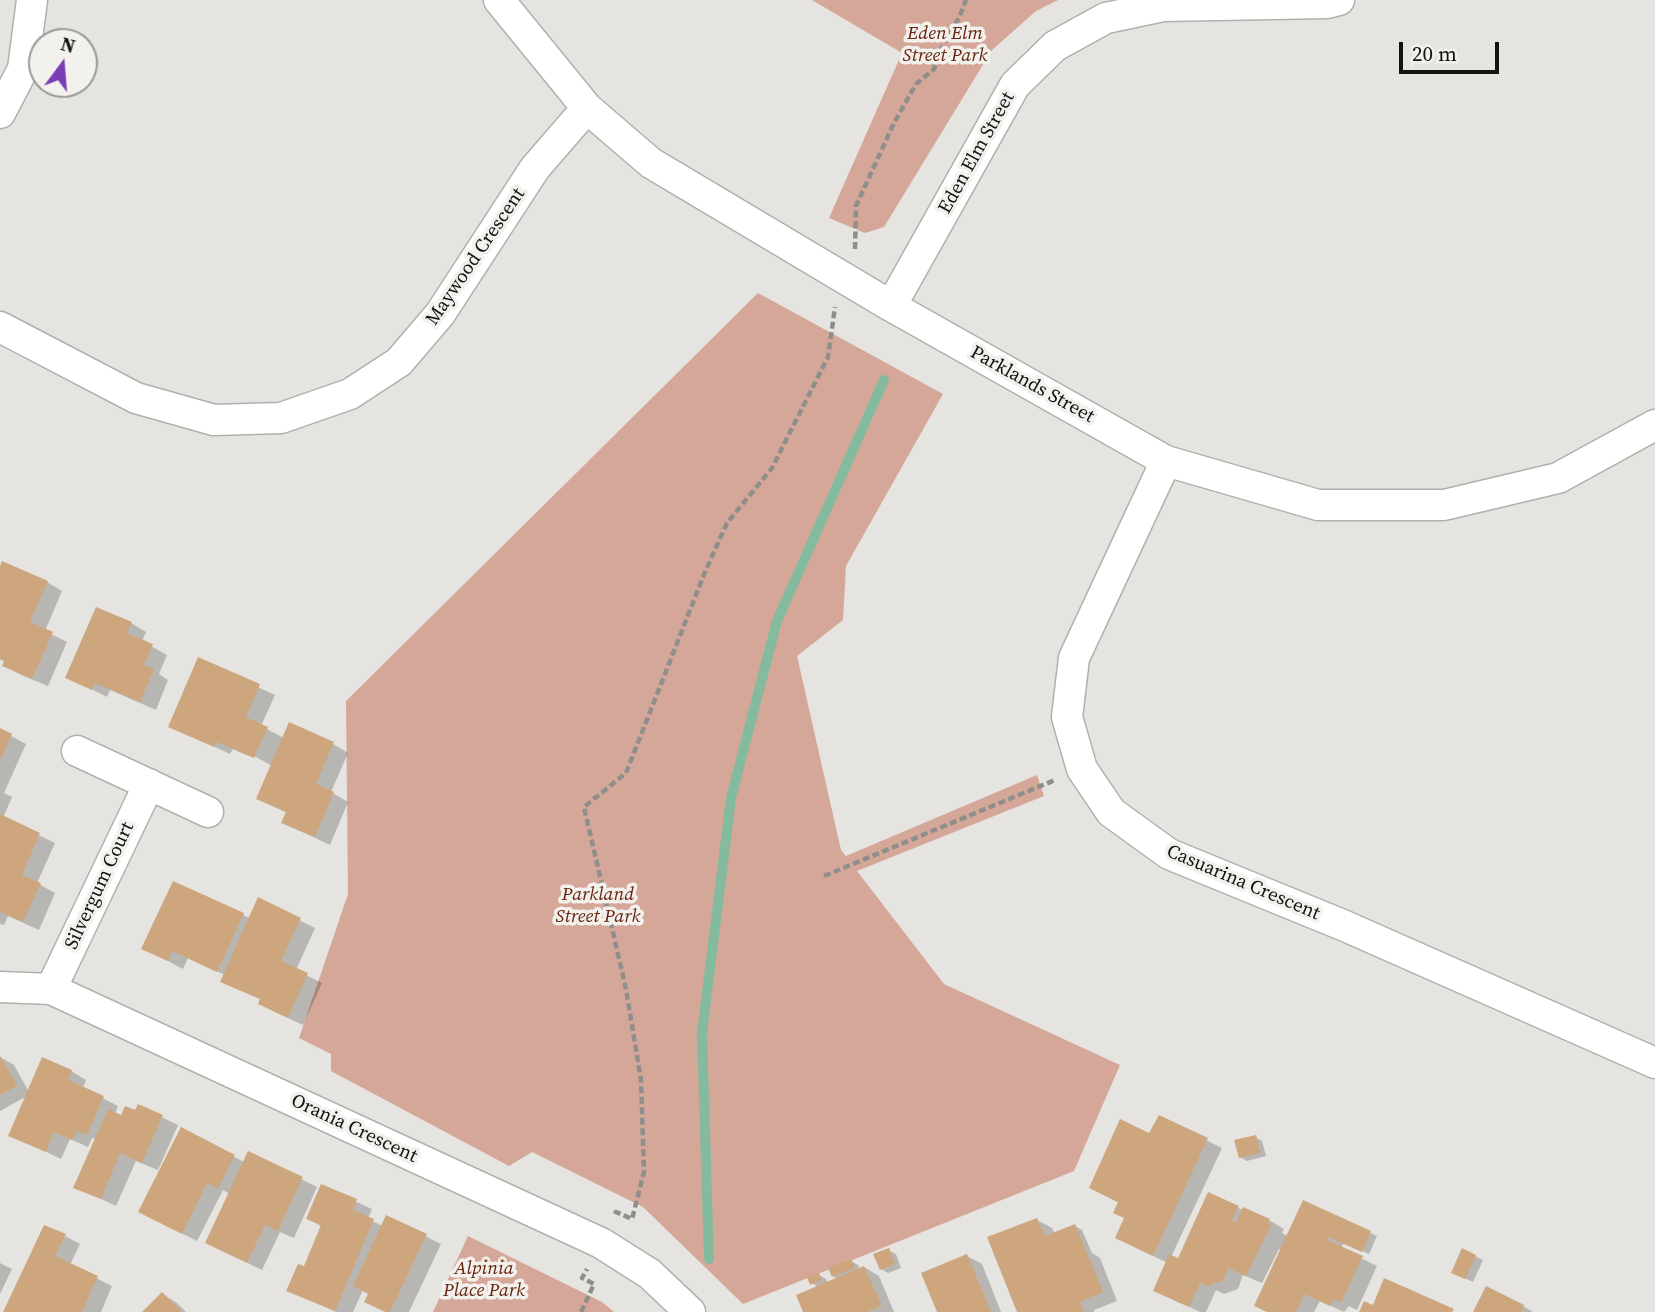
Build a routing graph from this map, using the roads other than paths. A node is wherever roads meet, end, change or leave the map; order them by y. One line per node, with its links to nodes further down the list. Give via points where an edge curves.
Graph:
1 (32, 0): 5 (street, via 23,69)
2 (499, 0): 4 (street, Parklands Street)
3 (1339, 0): 6 (street, Eden Elm Street, via 1163,6 1106,18 1055,46 1015,85)
4 (587, 108): 6 (street, Parklands Street, via 651,163); 7 (street, Maywood Crescent, via 536,168 440,314 399,362 350,394 281,418 214,420 136,398)
5 (0, 113)
6 (891, 306): 9 (street, Parklands Street)
7 (0, 327)
8 (1655, 425): 9 (street, Parklands Street, via 1558,478 1444,505 1318,505)
9 (1167, 461): 15 (street, Casuarina Crescent, via 1074,658 1067,716 1082,769 1111,812 1169,854)
10 (77, 751): 11 (street)
11 (149, 784): 12 (street); 14 (street, Silvergum Court)
12 (208, 811)
13 (0, 987): 14 (street, Orania Crescent)
14 (51, 989): 16 (street, Orania Crescent, via 601,1243 650,1275)
15 (1655, 1063)
16 (690, 1312)

